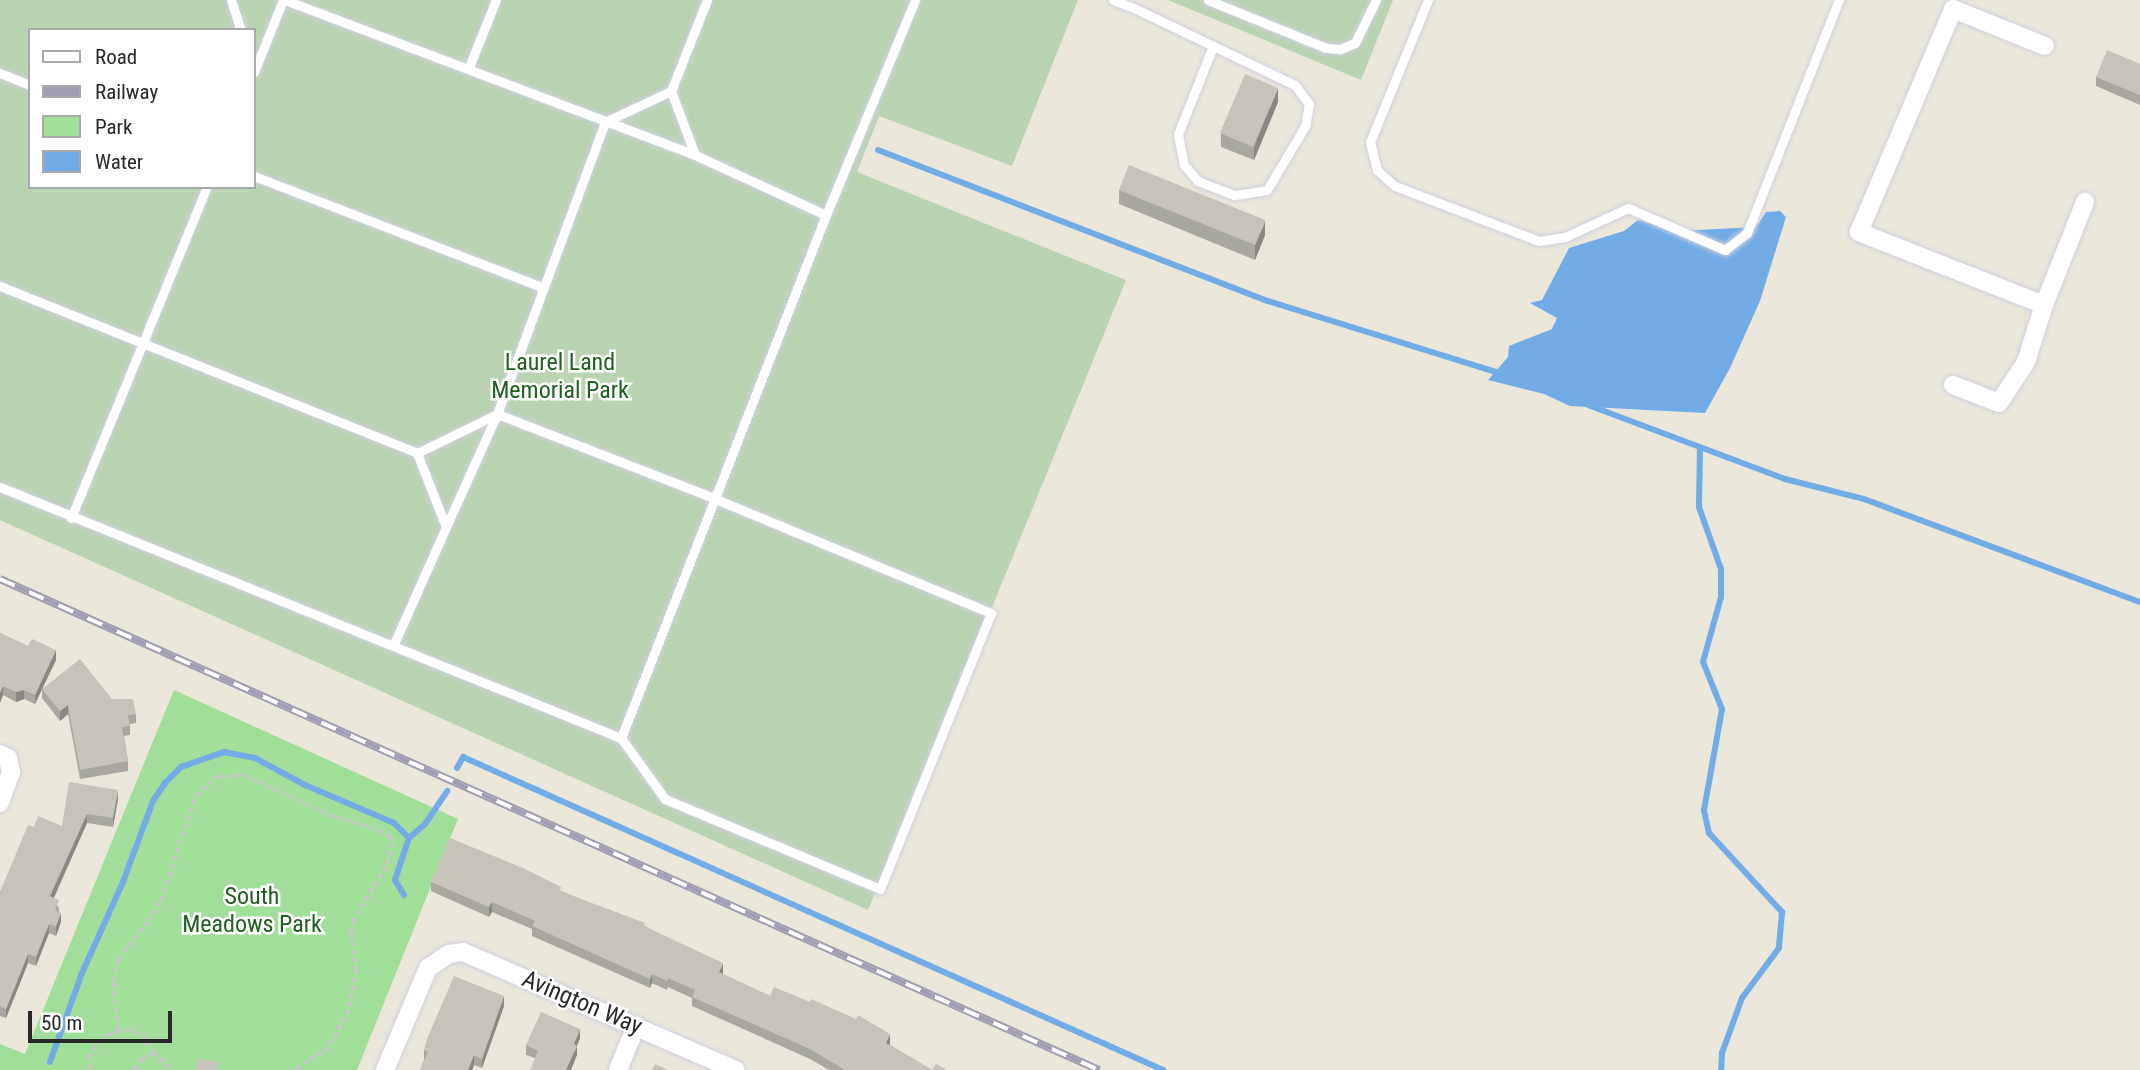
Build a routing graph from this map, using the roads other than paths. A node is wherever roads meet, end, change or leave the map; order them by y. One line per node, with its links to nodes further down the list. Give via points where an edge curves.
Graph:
1 (230, 0): 12 (lane)
2 (284, 0): 15 (lane); 16 (lane)
3 (496, 0): 16 (lane)
4 (707, 0): 19 (lane)
5 (915, 0): 25 (lane)
6 (1113, 0): 13 (lane)
7 (1208, 0): 8 (lane, via 1326,48 1340,49 1355,43)
8 (1376, 0)
9 (1428, 0): 10 (lane, via 1370,142 1377,170 1395,186 1539,241 1565,237 1628,208 1725,250 1747,233)
10 (1839, 0)
11 (1954, 4): 14 (street); 28 (street, via 1859,232)
12 (240, 28)
13 (1213, 46): 13 (lane, via 1294,85 1308,104 1306,126 1267,190 1234,195 1198,181 1184,165 1178,134)
14 (2045, 46)
15 (256, 67)
16 (469, 67): 20 (lane)
17 (0, 73): 18 (lane)
18 (28, 84)
19 (671, 91): 20 (lane); 21 (lane)
20 (605, 122): 21 (lane); 27 (lane)
21 (695, 155): 25 (lane)
22 (256, 177): 27 (lane)
23 (205, 189): 29 (lane)
24 (2085, 202): 28 (street)
25 (826, 215): 34 (lane)
26 (0, 286): 29 (lane)
27 (541, 287): 31 (lane)
28 (2044, 305): 30 (street, via 2026,362 1999,403)
29 (143, 344): 32 (lane); 35 (lane)
30 (1953, 385)
31 (497, 414): 32 (lane); 34 (lane); 36 (lane)
32 (416, 453): 36 (lane)
33 (0, 486): 35 (lane)
34 (714, 498): 38 (lane); 38 (lane, via 991,613 880,889 664,799)
35 (71, 518): 37 (lane)
36 (446, 527): 37 (lane)
37 (393, 646): 38 (lane)
38 (621, 738)
39 (4, 756): 40 (street, via 11,772)
40 (0, 803)
41 (636, 1026): 42 (street, Avington Way, via 463,952 449,954 428,968); 43 (street); 44 (street, Avington Way)
42 (385, 1070)
43 (618, 1070)
44 (736, 1070)

